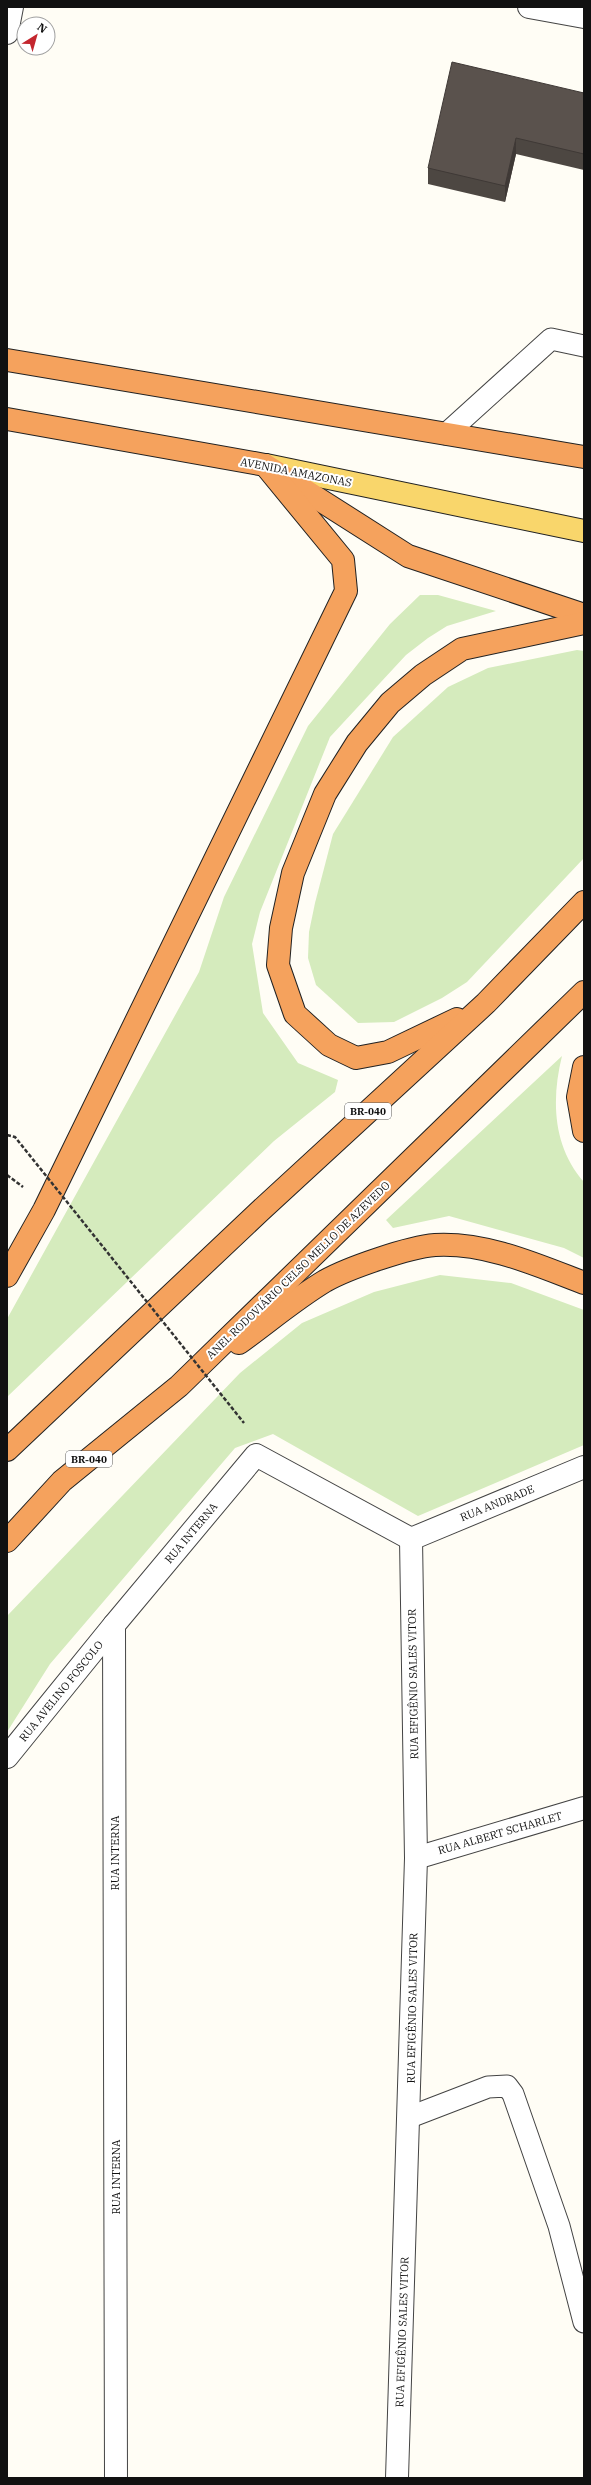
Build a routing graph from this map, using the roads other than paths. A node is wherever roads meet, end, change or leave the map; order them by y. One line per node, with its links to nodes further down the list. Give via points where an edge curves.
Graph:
1 (12, 7): 4 (street)
2 (529, 7): 3 (street)
3 (584, 17)
4 (7, 33)
5 (584, 346): 8 (lane, via 551,339)
6 (7, 360): 8 (highway)
7 (7, 419): 10 (highway, AVENIDA AMAZONAS)
8 (446, 434): 9 (highway)
9 (584, 457)
10 (265, 465): 11 (main road, AVENIDA AMAZONAS); 12 (highway, via 408,556); 19 (highway, via 343,560 346,591 44,1210)
11 (584, 531)
12 (584, 615)
13 (584, 623): 16 (highway, via 462,649 423,675 390,703 358,742 325,794 293,873 281,928 278,966 295,1014 329,1045 356,1058 388,1052 425,1036)
14 (584, 902): 16 (highway, BR-040)
15 (584, 992): 21 (highway, ANEL RODOVIÁRIO CELSO MELLO DE AZEVEDO / BR-040)
16 (486, 1003): 22 (highway, BR-040, via 260,1211)
17 (584, 1067): 18 (highway, via 578,1097)
18 (584, 1131)
19 (7, 1276)
20 (584, 1283): 21 (highway, via 531,1262 476,1248 434,1245 394,1254 326,1281)
21 (179, 1386): 25 (highway, ANEL RODOVIÁRIO CELSO MELLO DE AZEVEDO / BR-040, via 62,1481)
22 (7, 1450)
23 (584, 1467): 24 (street, RUA ANDRADE)
24 (411, 1539): 26 (street, RUA INTERNA, via 256,1455); 29 (street, RUA EFIGÊNIO SALES VITOR)
25 (7, 1541)
26 (114, 1625): 27 (street, RUA AVELINO FOSCOLO); 32 (street, RUA INTERNA)
27 (7, 1757)
28 (584, 1808): 29 (street, RUA ALBERT SCHARLET)
29 (416, 1858): 30 (street, RUA EFIGÊNIO SALES VITOR)
30 (410, 2117): 31 (lane, via 488,2087 507,2086 513,2094 559,2226); 33 (street, RUA EFIGÊNIO SALES VITOR)
31 (584, 2322)
32 (116, 2478)
33 (397, 2478)

